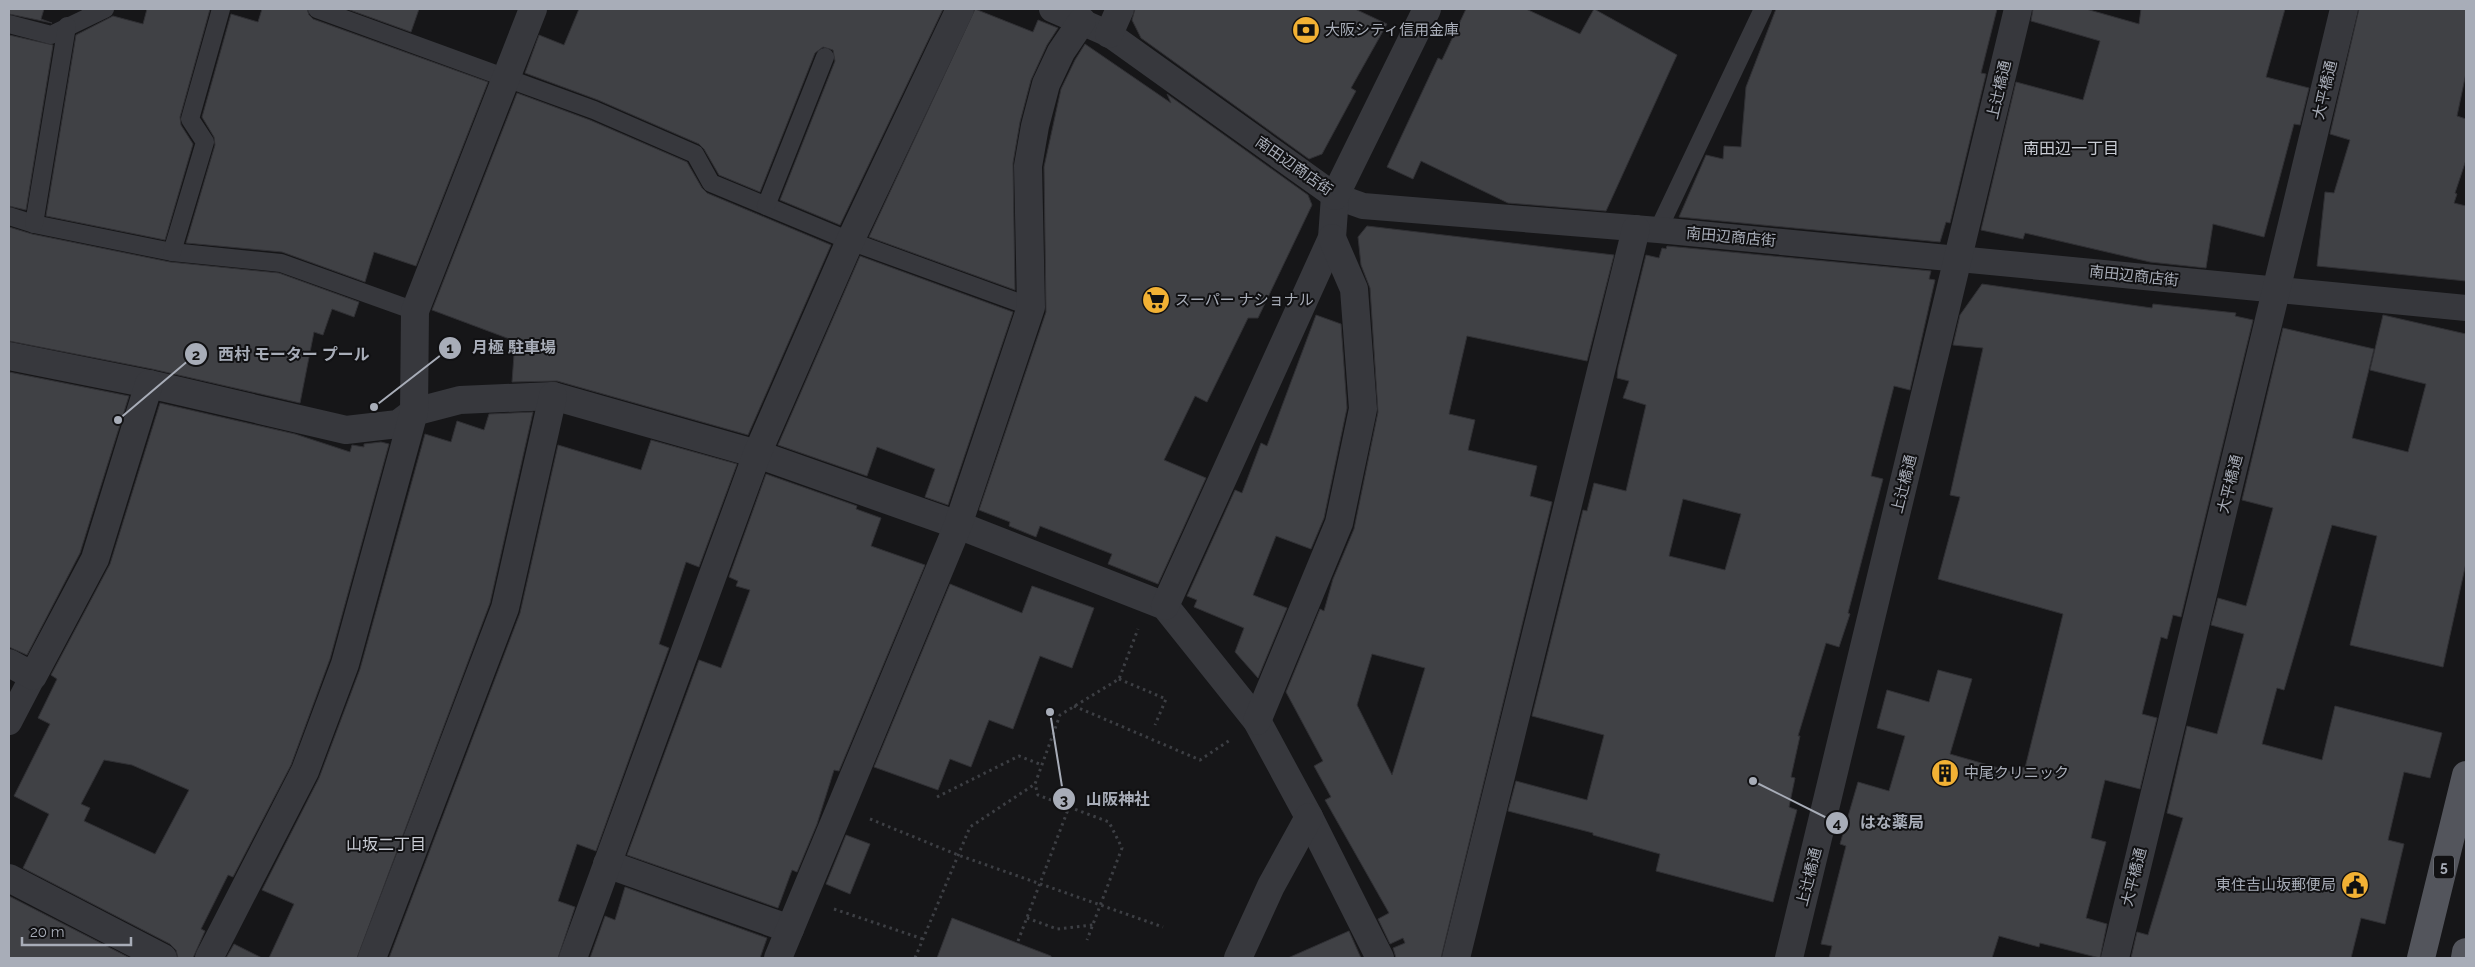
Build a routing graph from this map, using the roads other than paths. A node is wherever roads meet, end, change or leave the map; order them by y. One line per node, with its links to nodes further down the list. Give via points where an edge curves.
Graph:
1 (105, 9): 14 (lane)
2 (221, 9): 25 (lane, via 190,119 205,142)
3 (317, 9): 17 (lane)
4 (533, 9): 17 (street)
5 (960, 9): 24 (street)
6 (1052, 9): 12 (street, 南田辺商店街)
7 (1120, 9): 15 (street)
8 (1427, 9): 18 (street)
9 (1763, 9): 22 (lane)
10 (2018, 9): 26 (street, 上辻橋通)
11 (2344, 9): 27 (street, 大平橋通)
12 (1082, 21): 15 (street, 南田辺商店街); 28 (street, via 1061,52 1046,84 1035,126 1028,166)
13 (9, 24): 14 (lane, via 51,35)
14 (67, 26): 21 (lane)
15 (1109, 34): 18 (street, 南田辺商店街)
16 (825, 57): 19 (lane)
17 (506, 78): 19 (lane, via 594,110 695,154 711,184); 30 (street)
18 (1335, 196): 22 (street, 南田辺商店街, via 1363,206); 23 (street)
19 (766, 206): 24 (lane)
20 (9, 216): 21 (lane)
21 (34, 224): 25 (lane)
22 (1647, 230): 26 (street, 南田辺商店街); 55 (street)
23 (1332, 238): 37 (street); 40 (street, via 1354,289 1363,408 1339,523)
24 (850, 241): 28 (lane); 35 (street)
25 (172, 252): 30 (lane, via 281,263)
26 (1959, 259): 27 (street, 南田辺商店街); 56 (street, 上辻橋通)
27 (2277, 290): 29 (street, 南田辺商店街); 57 (street, 大平橋通)
28 (1031, 307): 36 (street)
29 (2466, 308)
30 (416, 311): 34 (street)
31 (10, 359): 32 (street)
32 (148, 384): 34 (street, via 346,430 398,424); 39 (street, via 95,559)
33 (553, 396): 34 (street, via 460,400); 35 (street); 50 (street, via 505,608)
34 (414, 412): 49 (street, via 345,664 305,771)
35 (757, 454): 36 (street); 44 (street)
36 (958, 525): 37 (street); 46 (street)
37 (1157, 603): 40 (street)
38 (9, 663): 39 (street)
39 (33, 676): 41 (street)
40 (1257, 721): 43 (street)
41 (9, 722)
42 (2466, 775): 58 (main road, 5)
43 (1309, 817): 53 (street, via 1271,886); 54 (street)
44 (607, 864): 46 (street); 51 (street)
45 (9, 878): 48 (street)
46 (790, 929): 52 (street)
47 (2466, 952): 59 (main road)
48 (163, 958)
49 (209, 958)
50 (372, 958)
51 (573, 958)
52 (778, 958)
53 (1238, 958)
54 (1380, 958)
55 (1456, 958)
56 (1789, 958)
57 (2115, 958)
58 (2421, 958)
59 (2465, 958)

